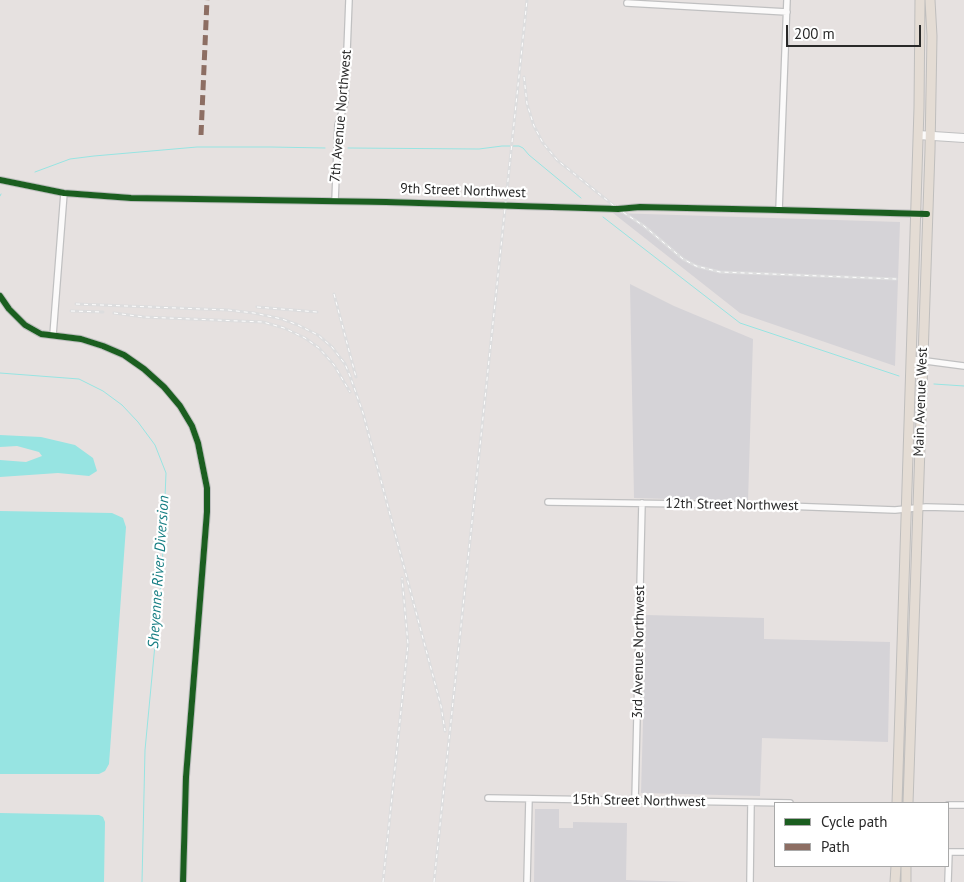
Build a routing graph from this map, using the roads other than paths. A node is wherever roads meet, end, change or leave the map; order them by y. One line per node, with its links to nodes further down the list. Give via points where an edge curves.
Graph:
1 (349, 0): 12 (street, 7th Avenue Northwest, via 345,102 338,124)
2 (787, 0): 6 (street)
3 (920, 0): 7 (main road, Main Avenue West)
4 (930, 0): 8 (main road, Main Avenue West)
5 (627, 3): 6 (street)
6 (787, 12): 13 (street)
7 (918, 135): 8 (street); 14 (main road, Main Avenue West)
8 (930, 136): 9 (street); 15 (main road, Main Avenue West)
9 (964, 138)
10 (0, 180): 11 (street, 9th Street Northwest)
11 (64, 193): 12 (street, 9th Street Northwest, via 131,198); 17 (street)
12 (335, 201): 13 (street, 9th Street Northwest)
13 (779, 210): 14 (street, 9th Street Northwest)
14 (916, 214): 15 (street, 9th Street Northwest); 18 (main road, Main Avenue West)
15 (927, 214): 19 (main road, Main Avenue West)
16 (0, 296): 17 (street, via 25,325 41,334)
17 (53, 336): 40 (street, via 103,346 144,369 180,406 192,426 204,466 207,512 186,777)
18 (911, 359): 19 (street); 25 (main road, Main Avenue West)
19 (922, 360): 20 (street); 23 (main road, Main Avenue West)
20 (964, 366)
21 (548, 502): 22 (street, 12th Street Northwest)
22 (642, 504): 25 (street, 12th Street Northwest); 28 (street, 3rd Avenue Northwest)
23 (922, 508): 24 (street, 12th Street Northwest); 25 (street, 12th Street Northwest); 31 (main road, Main Avenue West)
24 (964, 508)
25 (907, 509): 30 (main road, Main Avenue West)
26 (488, 798): 27 (street, 15th Street Northwest)
27 (529, 799): 28 (street, 15th Street Northwest); 41 (street)
28 (635, 801): 29 (street, 15th Street Northwest)
29 (751, 802): 32 (street, 15th Street Northwest); 42 (street)
30 (897, 802)
31 (908, 802)
32 (774, 803)
33 (949, 805): 34 (street)
34 (964, 806)
35 (949, 852): 36 (street)
36 (964, 852)
37 (896, 867): 43 (main road)
38 (906, 867): 44 (main road)
39 (948, 867): 45 (street)
40 (183, 882)
41 (527, 882)
42 (750, 882)
43 (895, 882)
44 (906, 882)
45 (948, 882)

